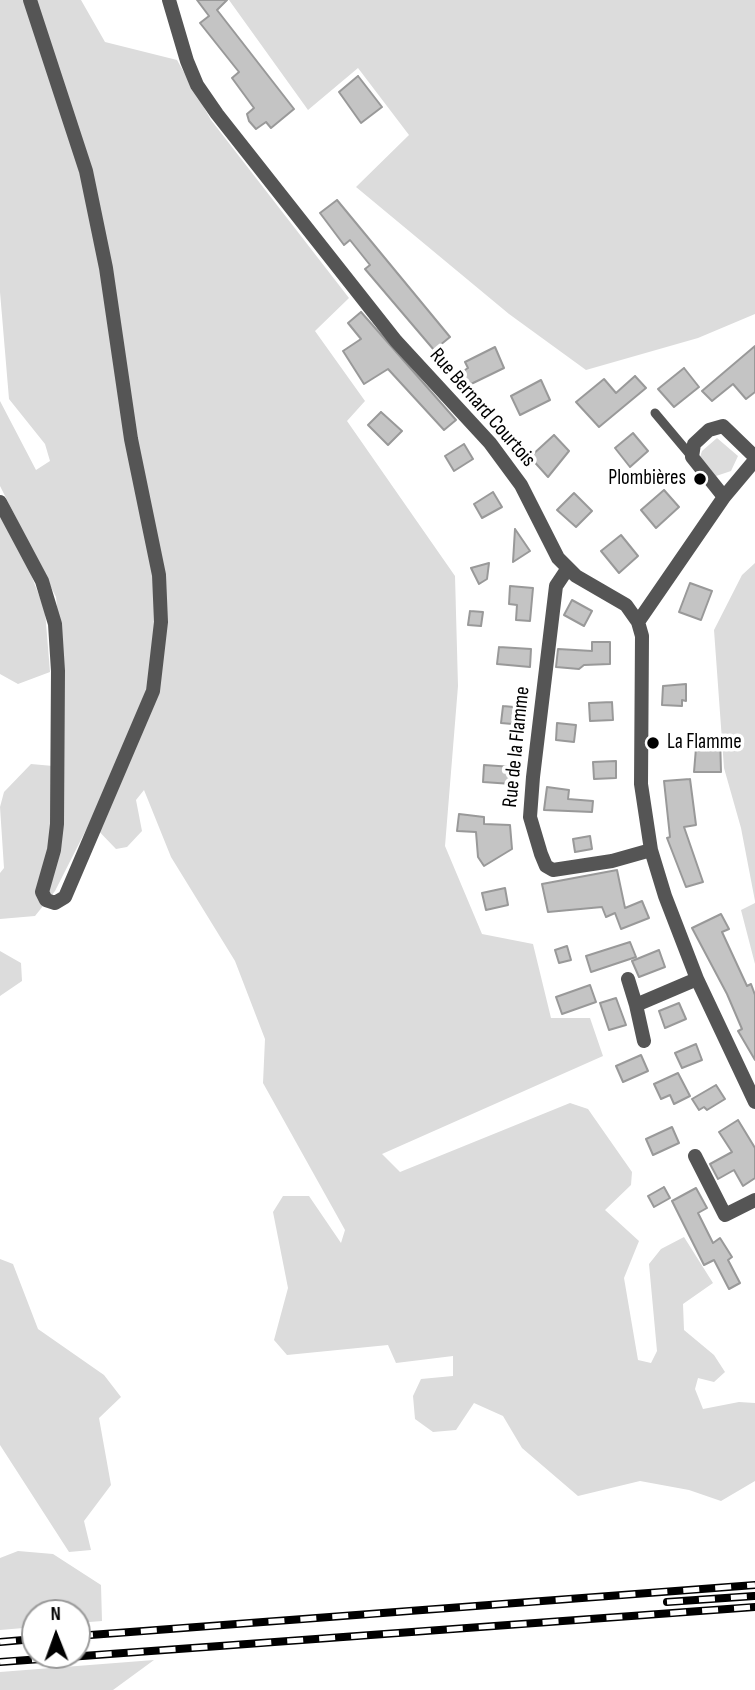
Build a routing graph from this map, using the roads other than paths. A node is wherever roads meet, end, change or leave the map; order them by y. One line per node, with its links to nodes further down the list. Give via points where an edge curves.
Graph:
1 (30, 0): 7 (street, via 86,171 159,575 161,622 149,702 65,897 55,903 46,900 42,892 57,824 54,624 42,581)
2 (169, 0): 8 (street, Rue Bernard Courtois, via 197,85 217,114 396,341 490,443 521,485 549,545)
3 (655, 414): 4 (lane)
4 (691, 457): 5 (street, via 694,444 709,430 723,426); 6 (street)
5 (755, 458): 6 (street)
6 (724, 497): 9 (street)
7 (0, 502)
8 (568, 568): 9 (street, Rue Bernard Courtois, via 626,606); 10 (street, Rue de la Flamme, via 554,596 533,777 530,817 537,842 546,866 553,870)
9 (638, 622): 10 (street, via 642,636 641,784)
10 (651, 850): 12 (street)
11 (628, 979): 13 (street)
12 (697, 979): 13 (street); 15 (street)
13 (636, 1005): 14 (street)
14 (644, 1041)
15 (755, 1102)
16 (695, 1156): 17 (street, via 725,1215)
17 (755, 1200)

